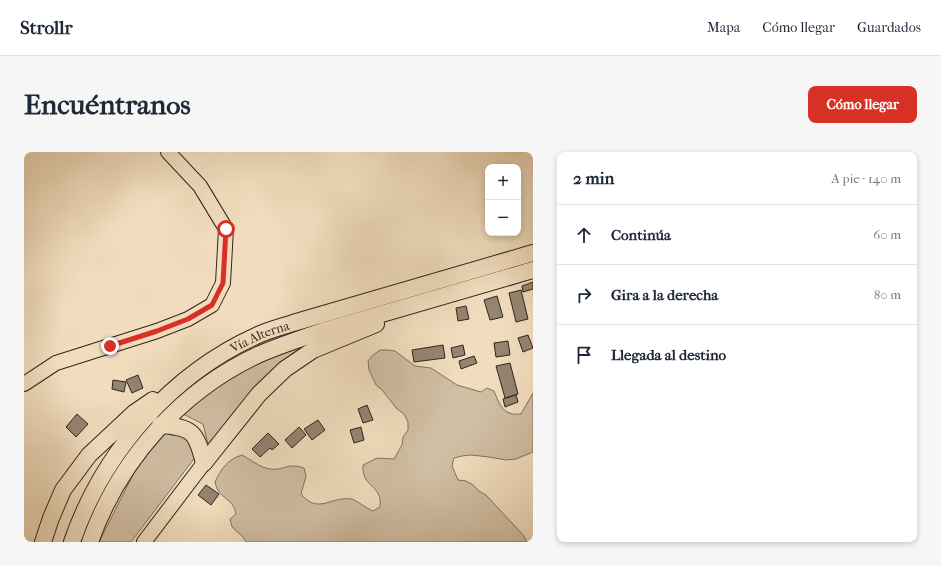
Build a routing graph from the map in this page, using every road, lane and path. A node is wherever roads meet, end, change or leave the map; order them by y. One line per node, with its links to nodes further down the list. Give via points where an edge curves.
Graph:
1 (168, 152): 6 (main road, via 200,186 226,229 223,283 212,305 188,319 157,331 56,363)
2 (533, 253): 5 (highway, Vía Alterna, via 326,312 258,335 219,357)
3 (533, 270): 4 (highway, Vía Alterna)
4 (416, 304): 7 (highway, Vía Alterna, via 323,331 260,354 207,385); 8 (highway, via 385,321 313,350 285,369 259,394)
5 (184, 382): 9 (highway, via 172,387 134,413 89,456 63,490); 10 (highway, Vía Alterna, via 160,403 119,450 94,492)
6 (24, 384)
7 (160, 425): 8 (highway, via 178,426 192,432 199,442); 11 (highway, Vía Alterna, via 125,472 102,513)
8 (204, 463): 12 (main road)
9 (43, 542)
10 (72, 542)
11 (90, 542)
12 (144, 542)

